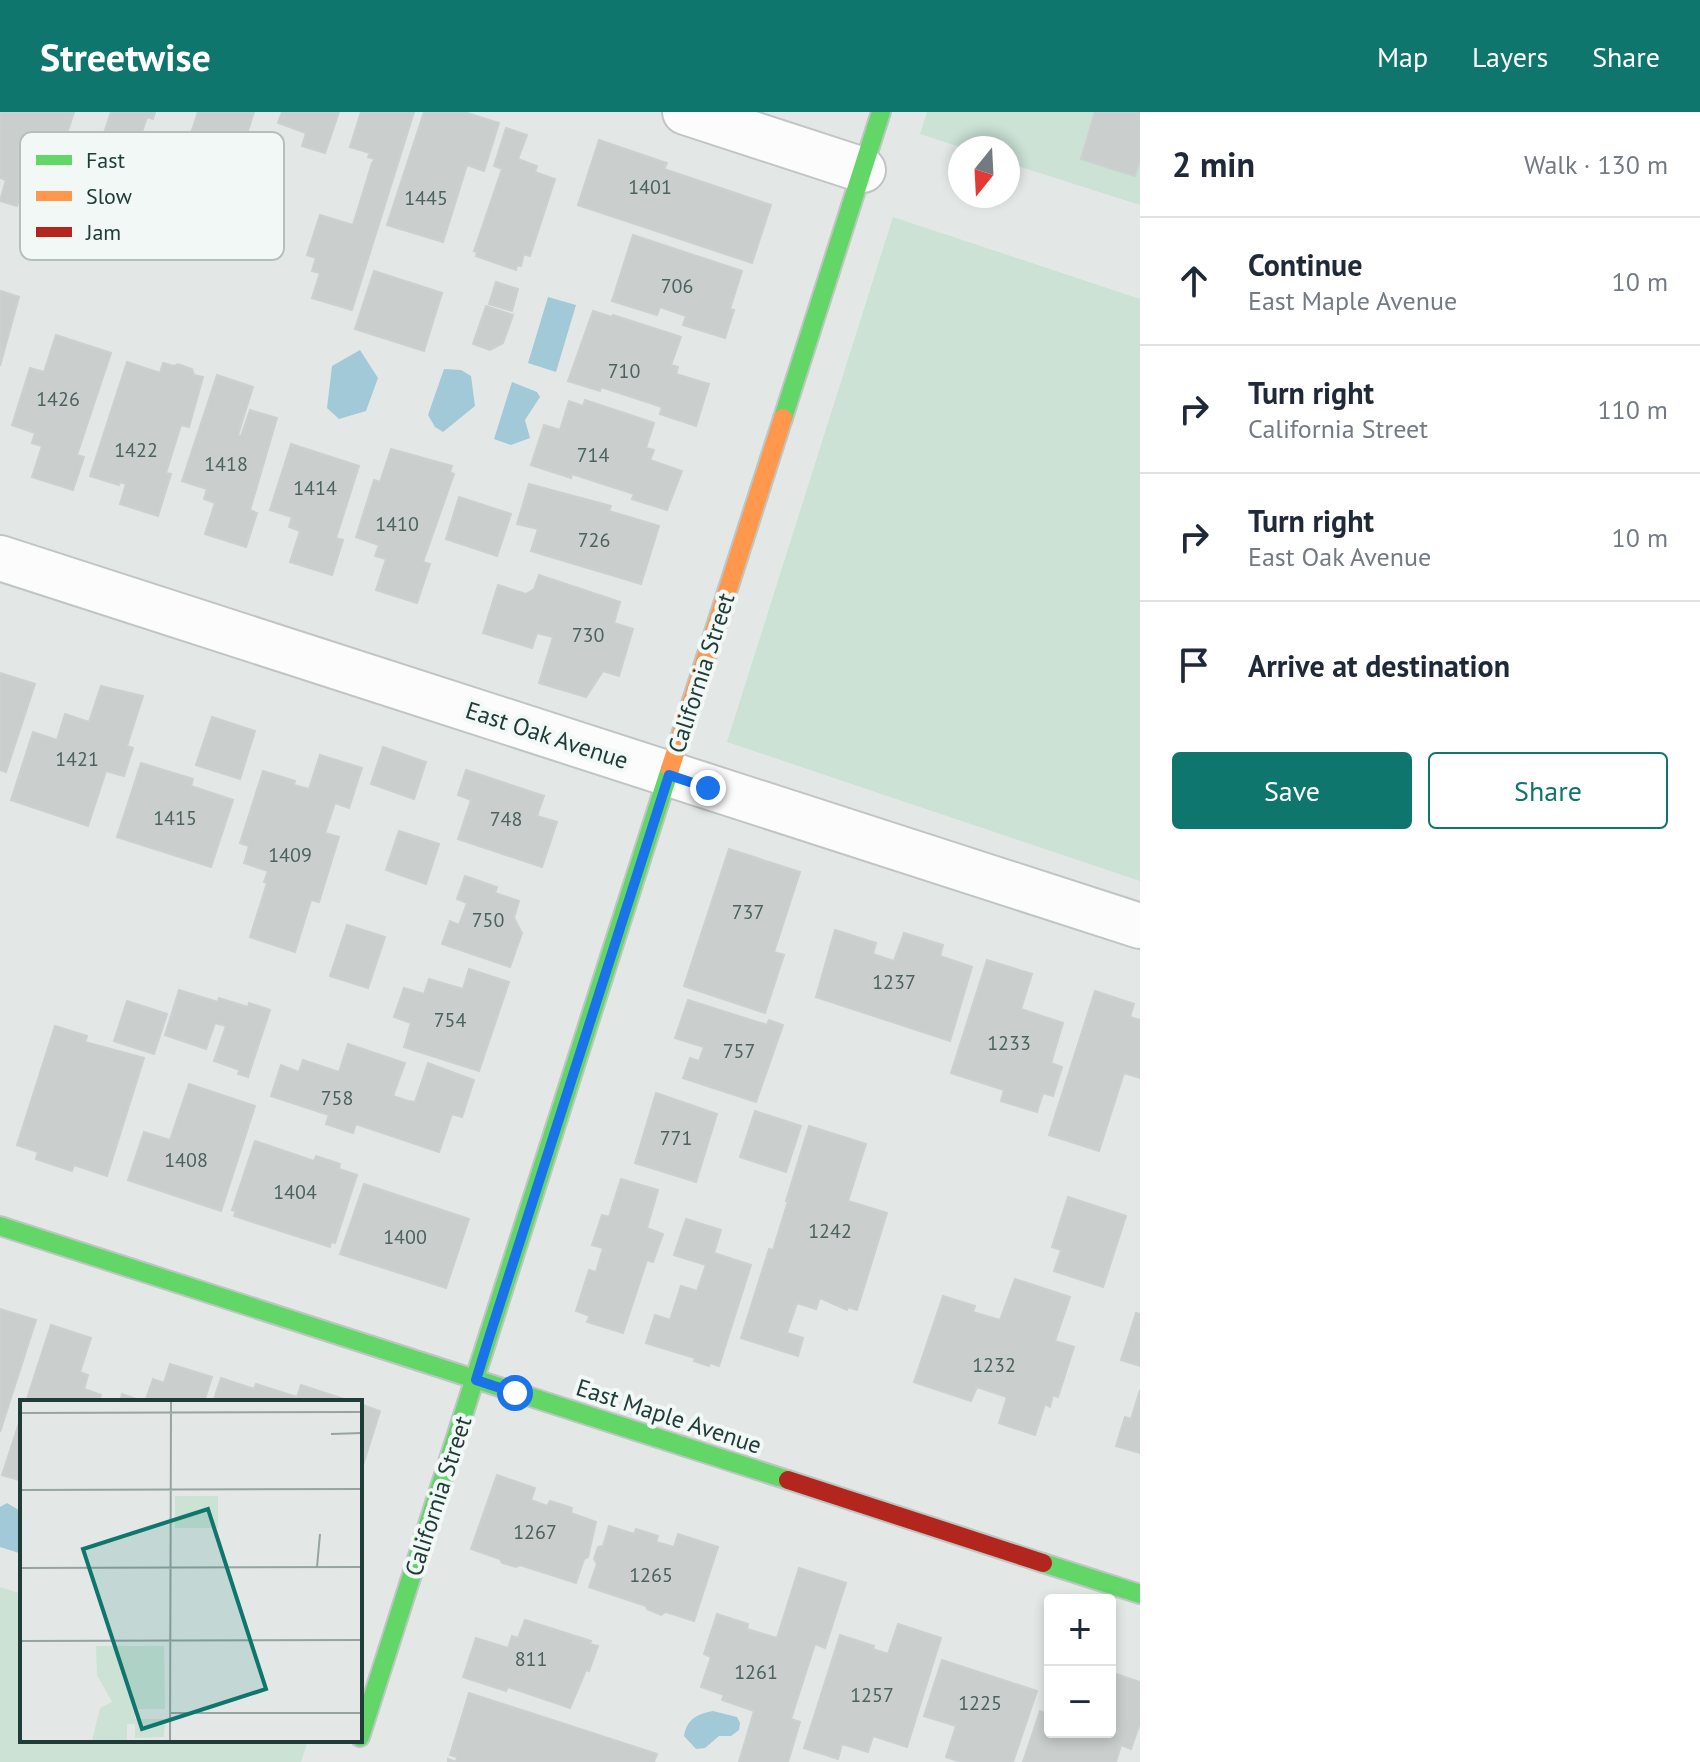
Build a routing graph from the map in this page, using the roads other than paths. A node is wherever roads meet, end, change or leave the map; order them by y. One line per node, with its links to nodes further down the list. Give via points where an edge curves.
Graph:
1 (685, 112): 3 (street)
2 (881, 112): 3 (street, California Street)
3 (863, 170): 5 (street, California Street)
4 (0, 558): 5 (street, East Oak Avenue)
5 (669, 775): 6 (street, East Oak Avenue); 8 (street, California Street)
6 (1140, 926)
7 (0, 1226): 8 (street, East Maple Avenue)
8 (476, 1380): 9 (street, East Maple Avenue); 10 (street, California Street)
9 (1140, 1594)
10 (362, 1733)
11 (359, 1742): 12 (street, California Street)
12 (352, 1762)

